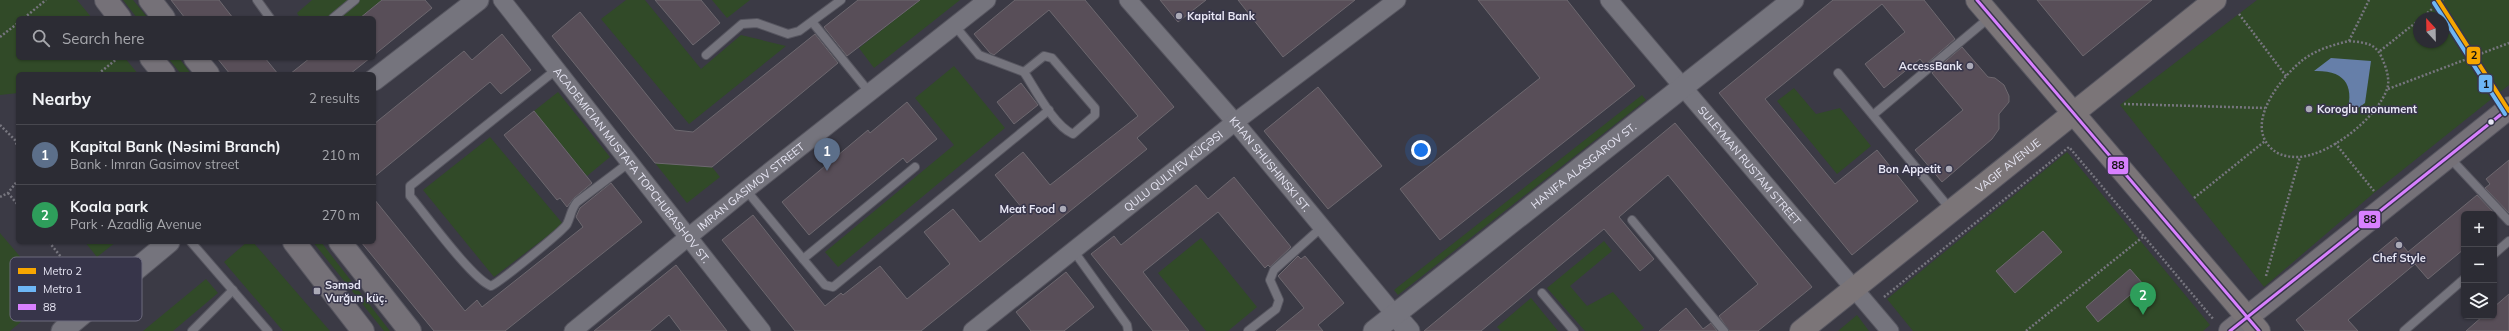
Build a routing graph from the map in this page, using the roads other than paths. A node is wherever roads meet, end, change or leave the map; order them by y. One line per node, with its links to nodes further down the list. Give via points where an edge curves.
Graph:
1 (106, 0): 15 (main road)
2 (150, 0): 16 (main road)
3 (257, 0): 17 (lane)
4 (355, 0): 18 (lane)
5 (478, 0): 29 (street)
6 (502, 0): 24 (street, ACADEMICIAN MUSTAFA TOPCHUBASHOV ST.)
7 (987, 0): 20 (street, IMRAN GASIMOV STREET)
8 (1128, 0): 36 (street, KHAN SHUSHINSKI ST.)
9 (1397, 0): 36 (street, QULU QULIYEV KÜÇƏSI)
10 (1609, 0): 30 (street, SULEYMAN RUSTAM STREET)
11 (1793, 0): 30 (street, HANIFA ALASGAROV ST.)
12 (2215, 0): 34 (main road, VAGIF AVENUE)
13 (838, 1): 19 (lane)
14 (1984, 8): 34 (main road); 35 (lane)
15 (118, 16)
16 (162, 16)
17 (269, 16)
18 (335, 16)
19 (813, 23): 21 (lane, via 800,31 788,34 757,23 742,24); 31 (lane)
20 (954, 26): 27 (lane, via 979,56); 31 (street, IMRAN GASIMOV STREET)
21 (706, 55)
22 (153, 60): 25 (main road)
23 (197, 60): 26 (main road)
24 (557, 69): 38 (street, ACADEMICIAN MUSTAFA TOPCHUBASHOV ST.); 38 (lane, via 410,186 410,196 484,284 491,286 524,262 567,224 570,211 577,202)
25 (162, 72)
26 (206, 72)
27 (1024, 72): 33 (lane); 33 (lane, via 1044,56 1052,58 1095,108 1095,115 1073,134 1068,132)
28 (1838, 73): 35 (lane)
29 (376, 78)
30 (1683, 88): 56 (street, SULEYMAN RUSTAM STREET); 59 (street, HANIFA ALASGAROV ST.)
31 (870, 92): 40 (street, IMRAN GASIMOV STREET)
32 (2509, 108): 37 (main road)
33 (1049, 110): 53 (lane, via 833,287 825,285)
34 (2074, 113): 41 (main road, VAGIF AVENUE); 61 (main road)
35 (1873, 115): 41 (lane)
36 (1235, 122): 44 (street, KHAN SHUSHINSKI ST.); 51 (street, QULU QULIYEV KÜÇƏSI)
37 (2448, 156): 43 (lane); 61 (main road)
38 (630, 162): 45 (street, ACADEMICIAN MUSTAFA TOPCHUBASHOV ST.)
39 (915, 167): 53 (lane)
40 (746, 190): 45 (street, IMRAN GASIMOV STREET); 53 (lane)
41 (1952, 210): 56 (main road, VAGIF AVENUE)
42 (1632, 220): 76 (lane)
43 (2509, 221)
44 (1322, 227): 59 (street, KHAN SHUSHINSKI ST.); 73 (lane, via 1274,270 1270,280 1279,300 1276,309)
45 (689, 236): 69 (street, IMRAN GASIMOV STREET); 70 (street, ACADEMICIAN MUSTAFA TOPCHUBASHOV ST.)
46 (2509, 241): 52 (lane)
47 (167, 244): 54 (street)
48 (193, 244): 57 (lane)
49 (296, 244): 67 (main road)
50 (342, 244): 68 (main road)
51 (1073, 250): 71 (street, QULU QULIYEV KÜÇƏSI); 72 (lane, via 1128,325)
52 (2497, 251)
53 (803, 259)
54 (142, 264)
55 (2461, 283): 79 (lane)
56 (1854, 289): 77 (main road, VAGIF AVENUE); 78 (street, SULEYMAN RUSTAM STREET)
57 (233, 290): 65 (lane); 66 (lane)
58 (1542, 293): 63 (lane)
59 (1395, 315): 74 (street, HANIFA ALASGAROV ST.); 75 (street, KHAN SHUSHINSKI ST.)
60 (74, 321): 64 (street)
61 (2253, 324): 62 (main road)
62 (2222, 326)
63 (1570, 330)
64 (62, 331)
65 (192, 331)
66 (268, 331)
67 (362, 331)
68 (410, 331)
69 (573, 331)
70 (762, 331)
71 (972, 331)
72 (1128, 331)
73 (1248, 331)
74 (1374, 331)
75 (1409, 331)
76 (1724, 331)
77 (1801, 331)
78 (1890, 331)
79 (2404, 331)

